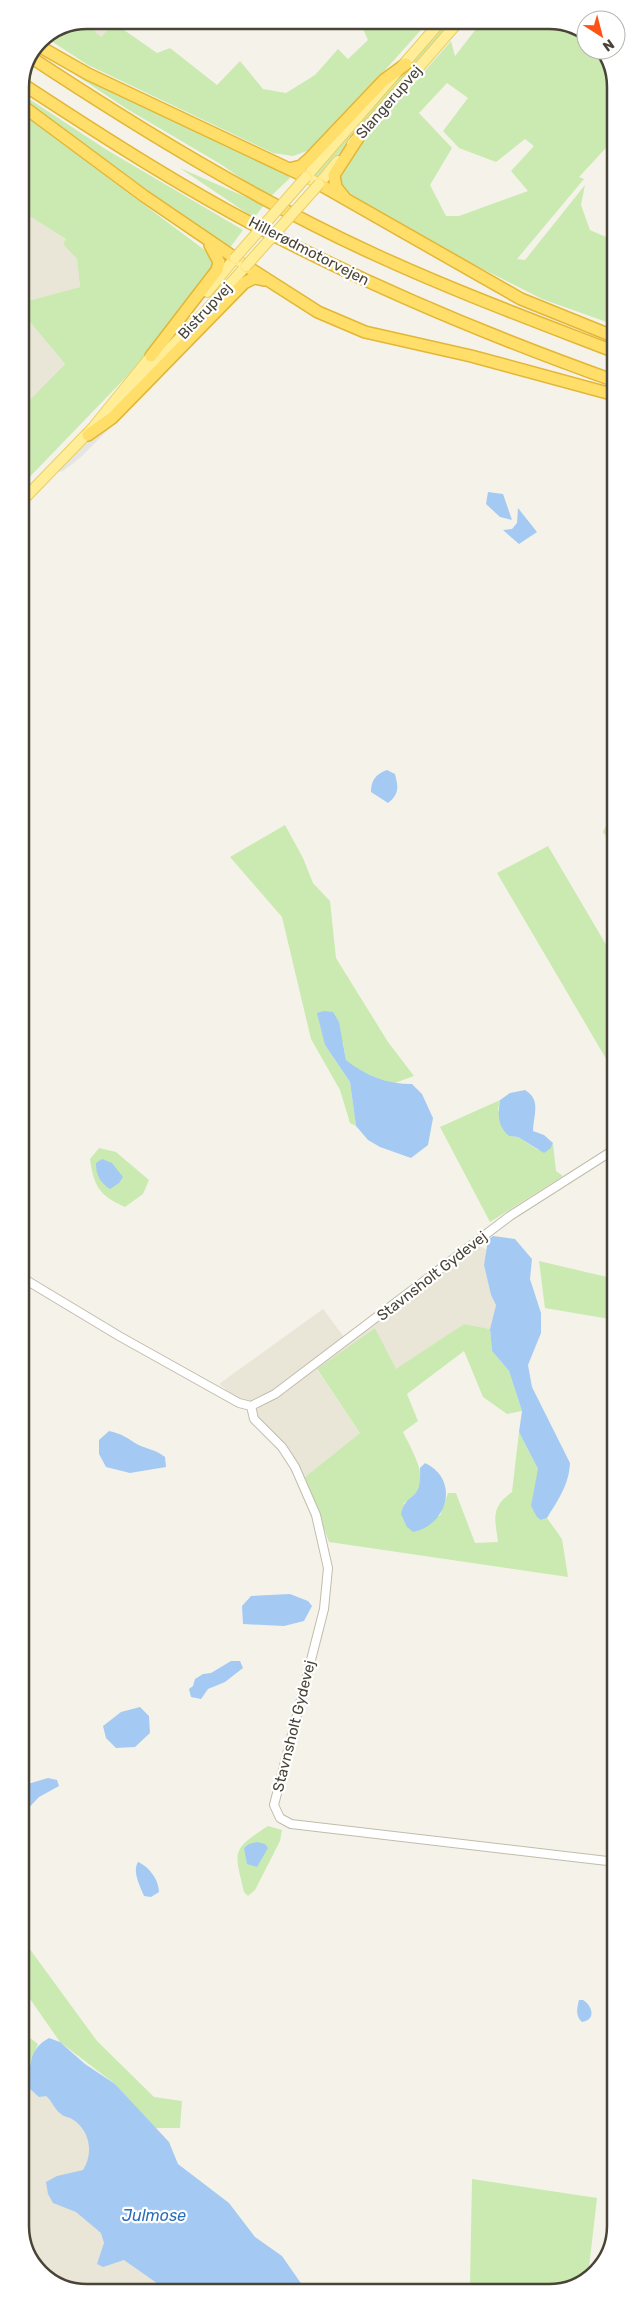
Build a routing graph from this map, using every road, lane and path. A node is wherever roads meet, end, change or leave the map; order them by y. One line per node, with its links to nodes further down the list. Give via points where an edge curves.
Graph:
1 (435, 29): 5 (main road, Slangerupvej)
2 (452, 29): 8 (main road, Slangerupvej)
3 (44, 48): 9 (highway, via 88,74)
4 (35, 60): 18 (highway, Hillerødmotorvejen, via 223,177 305,220 474,299)
5 (406, 64): 9 (highway, via 384,80 309,159 301,166); 10 (main road, Slangerupvej)
6 (29, 88): 20 (highway, Hillerødmotorvejen, via 104,138 286,242 466,324)
7 (29, 111): 13 (highway)
8 (358, 138): 11 (main road, Slangerupvej); 12 (highway, via 334,175 336,187)
9 (289, 169): 10 (highway)
10 (306, 177): 11 (main road); 14 (main road, Bistrupvej, bridge)
11 (319, 184): 12 (highway); 15 (main road, Bistrupvej, bridge)
12 (346, 200): 17 (highway, via 521,299)
13 (206, 240): 14 (highway); 19 (highway, via 220,262 218,270)
14 (235, 258): 15 (main road); 19 (main road, Bistrupvej)
15 (246, 266): 16 (highway); 22 (main road, Bistrupvej)
16 (265, 280): 21 (highway, via 318,312 365,332 471,356); 22 (highway, via 254,278 244,284 112,418)
17 (607, 334)
18 (607, 349)
19 (151, 356): 22 (main road, Bistrupvej)
20 (607, 378)
21 (607, 393)
22 (88, 435): 23 (main road, Bistrupvej)
23 (29, 494)
24 (607, 1153): 26 (street, Stavnsholt Gydevej, via 510,1216 275,1394)
25 (29, 1282): 26 (street, via 126,1340 239,1403)
26 (251, 1406): 27 (street, Stavnsholt Gydevej, via 254,1419 295,1467 316,1514 328,1568 324,1608 274,1805 280,1818 291,1824)
27 (607, 1861)

